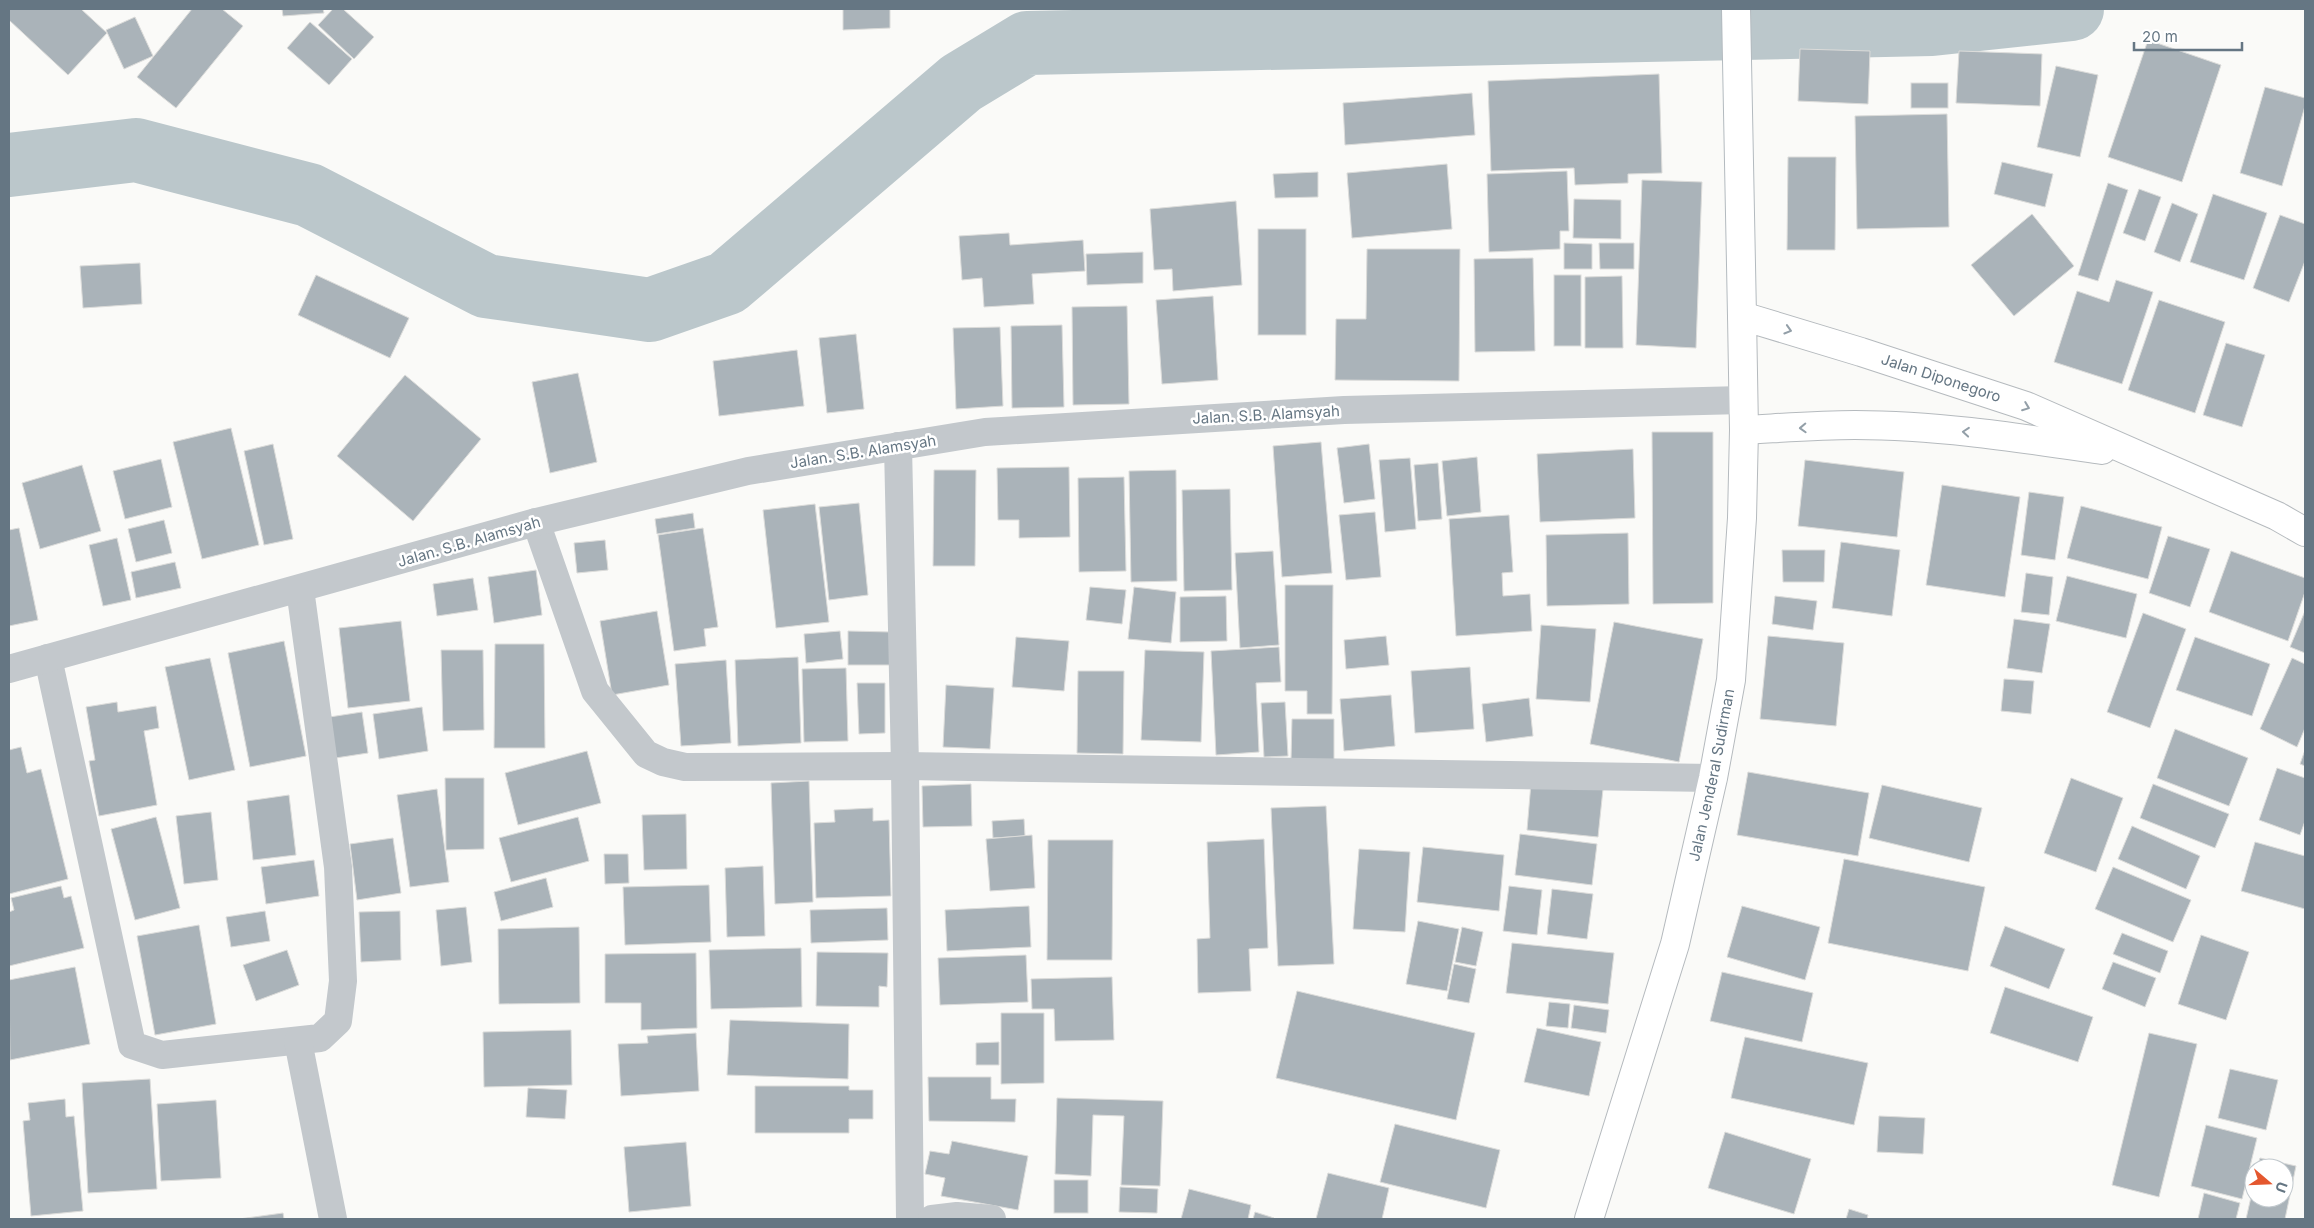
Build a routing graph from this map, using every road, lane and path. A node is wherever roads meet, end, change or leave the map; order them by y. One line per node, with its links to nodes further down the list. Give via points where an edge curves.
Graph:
1 (1736, 9): 2 (main road, Jalan Jenderal Sudirman)
2 (1742, 316): 3 (main road, Jalan Jenderal Sudirman); 6 (main road, Jalan Diponegoro, one-way to 6, via 2026,406)
3 (1743, 400): 4 (main road, Jalan Jenderal Sudirman); 5 (street, Jalan. S.B. Alamsyah, via 1334,411 985,432)
4 (1744, 430): 6 (main road, Jalan Diponegoro, one-way to 4, via 2009,436 1921,428 1855,425); 13 (main road, Jalan Jenderal Sudirman, via 1732,680)
5 (898, 446): 7 (street, Jalan. S.B. Alamsyah, via 748,471); 12 (street)
6 (2135, 454): 8 (main road, Jalan Diponegoro, via 2277,516)
7 (536, 522): 9 (street, Jalan. S.B. Alamsyah); 12 (street, via 595,691 646,754 685,767)
8 (2305, 532)
9 (300, 589): 10 (street, Jalan. S.B. Alamsyah); 14 (street, via 338,866 343,982 338,1022 320,1038)
10 (48, 658): 11 (street, Jalan. S.B. Alamsyah); 14 (street, via 132,1046 162,1054)
11 (9, 668)
12 (905, 766): 13 (street); 16 (street)
13 (1713, 778): 19 (main road, Jalan Jenderal Sudirman, via 1675,944)
14 (298, 1041): 15 (street)
15 (333, 1219)
16 (910, 1219)
17 (932, 1219): 18 (street, via 957,1216)
18 (992, 1219)
19 (1590, 1219)

